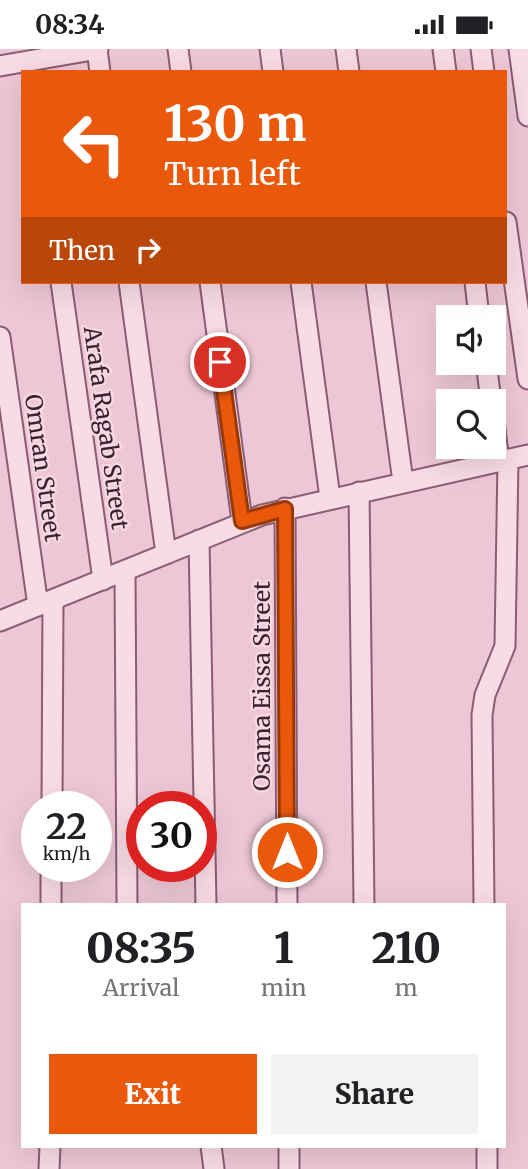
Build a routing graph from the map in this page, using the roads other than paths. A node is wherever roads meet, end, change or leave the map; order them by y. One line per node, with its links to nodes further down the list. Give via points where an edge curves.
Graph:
1 (98, 49): 9 (street); 10 (street)
2 (178, 49): 11 (street)
3 (270, 49): 12 (street)
4 (346, 49): 13 (street)
5 (443, 49): 14 (street)
6 (481, 49): 15 (street)
7 (519, 49): 16 (street)
8 (0, 66): 9 (street)
9 (30, 66)
10 (100, 70)
11 (181, 70)
12 (273, 70)
13 (349, 70)
14 (446, 70)
15 (484, 70)
16 (528, 116)
17 (507, 229): 26 (street)
18 (61, 284): 37 (street, Arafa Ragab Street)
19 (129, 284): 35 (street)
20 (210, 284): 33 (street)
21 (301, 284): 31 (street)
22 (376, 284): 29 (street)
23 (475, 284): 24 (street)
24 (478, 305)
25 (0, 337): 38 (street, Omran Street)
26 (528, 379)
27 (528, 456): 28 (street)
28 (503, 461): 29 (street); 47 (street, via 505,646 482,715)
29 (403, 482): 30 (street)
30 (359, 492): 31 (street); 46 (street)
31 (330, 498): 32 (street)
32 (285, 509): 33 (street); 45 (street, Osama Eissa Street)
33 (242, 521): 34 (street)
34 (199, 540): 35 (street); 44 (street)
35 (166, 554): 36 (street)
36 (125, 571): 37 (street); 43 (street)
37 (103, 580): 38 (street)
38 (46, 603): 39 (street); 40 (street, Omran Street)
39 (0, 621)
40 (52, 791)
41 (51, 882): 42 (street)
42 (51, 903)
43 (127, 903)
44 (206, 903)
45 (288, 903)
46 (364, 903)
47 (484, 903)
48 (50, 1148): 52 (street)
49 (211, 1148): 53 (street)
50 (289, 1148): 54 (street)
51 (486, 1148): 55 (street)
52 (49, 1169)
53 (214, 1169)
54 (289, 1169)
55 (487, 1169)

